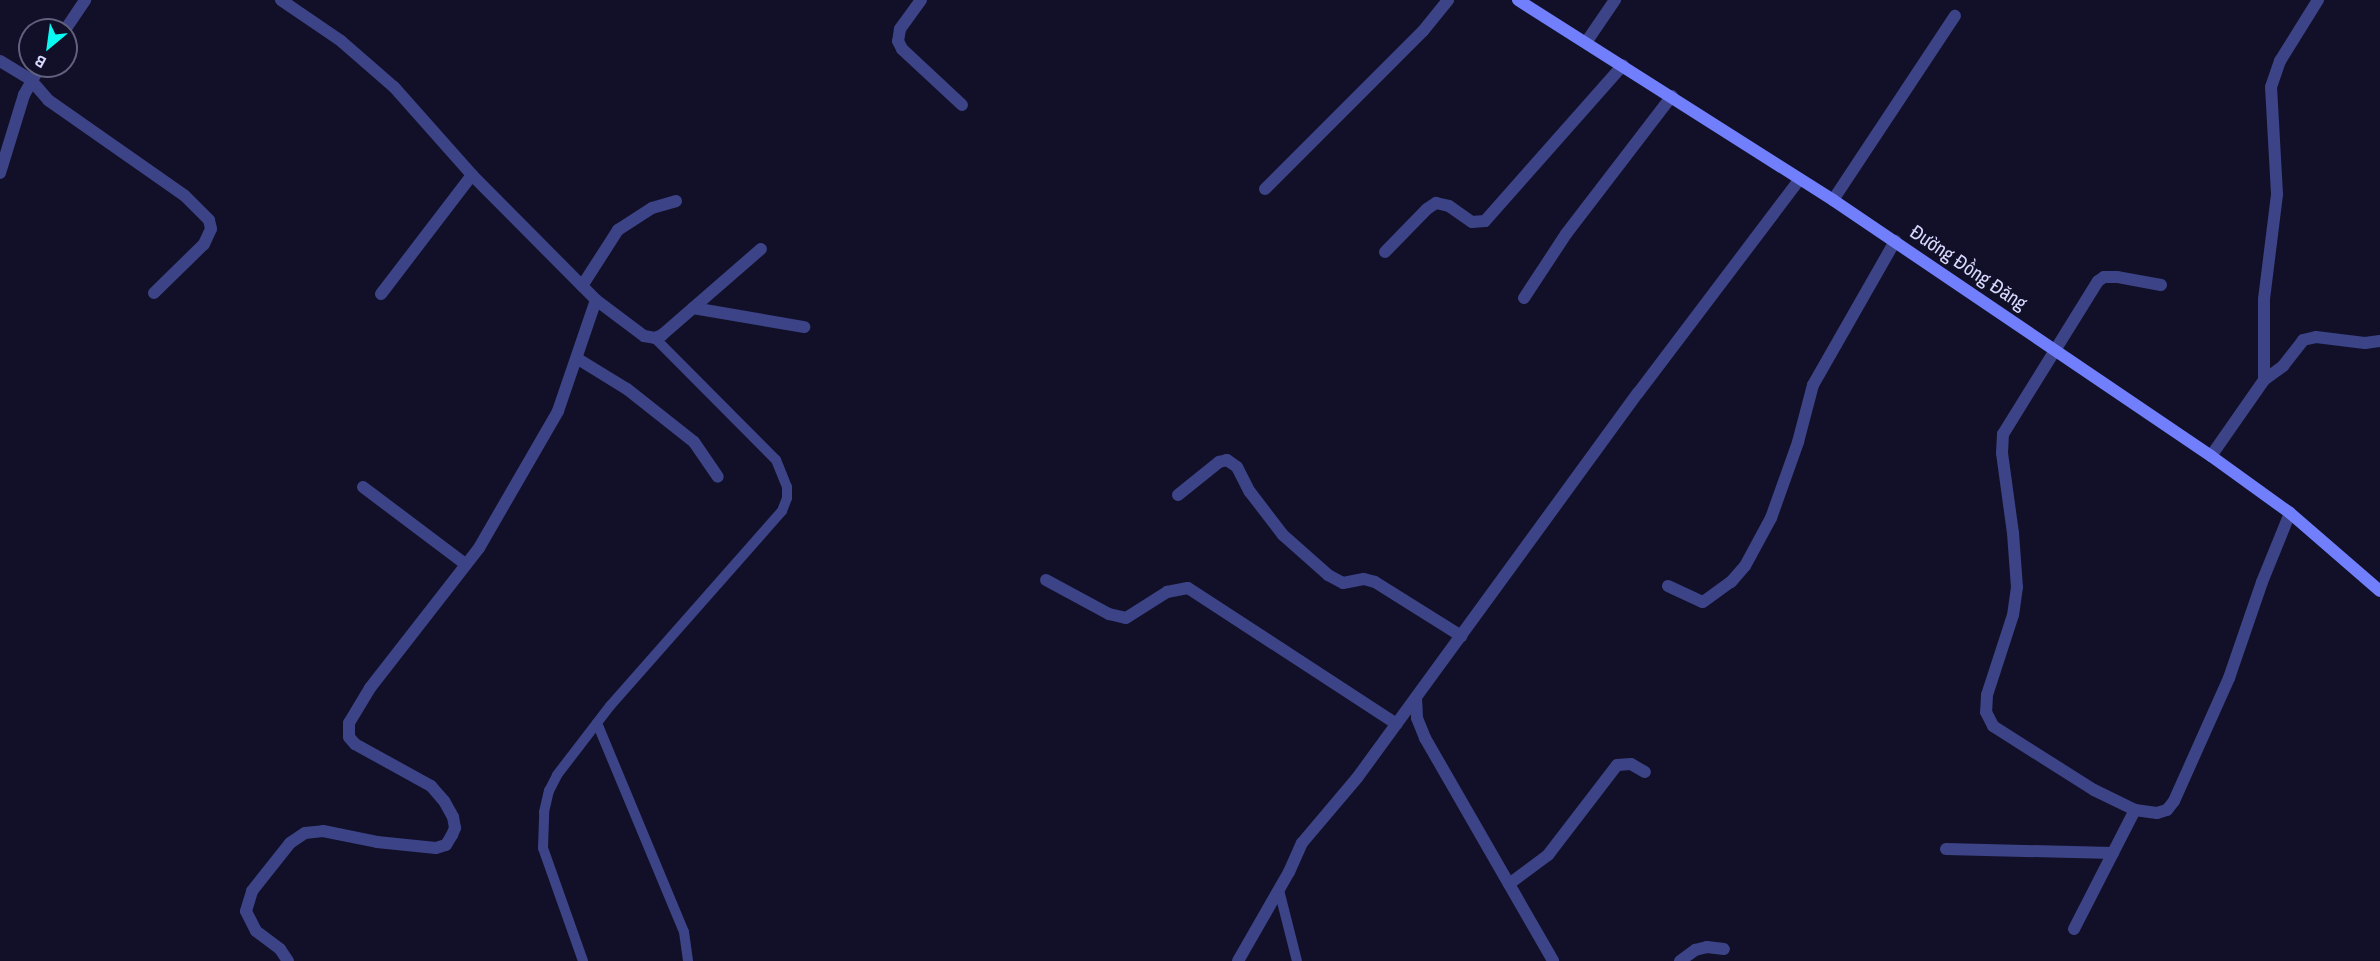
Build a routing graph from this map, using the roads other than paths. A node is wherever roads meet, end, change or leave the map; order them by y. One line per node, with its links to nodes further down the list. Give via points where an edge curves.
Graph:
1 (85, 0): 9 (street)
2 (281, 0): 17 (street, via 340,40 394,87)
3 (921, 0): 15 (street, via 900,29 898,41)
4 (1448, 0): 19 (street, via 1423,31)
5 (1518, 0): 10 (main road, Đường Đồng Đăng)
6 (1615, 0): 10 (street)
7 (2318, 0): 37 (street, via 2280,61 2271,87 2277,194 2265,299)
8 (1955, 16): 20 (street)
9 (73, 18)
10 (1587, 41): 12 (main road, Đường Đồng Đăng)
11 (0, 61): 13 (street)
12 (1623, 65): 14 (main road, Đường Đồng Đăng); 24 (street, via 1485,221 1472,222 1449,206 1436,203)
13 (30, 79): 16 (street); 27 (street, via 48,100 185,196 209,220 212,230 204,244)
14 (1672, 96): 18 (main road, Đường Đồng Đăng); 29 (street, via 1566,234)
15 (962, 105)
16 (0, 173)
17 (472, 176): 26 (street); 28 (street)
18 (1800, 179): 20 (main road, Đường Đồng Đăng); 47 (street)
19 (1265, 189)
20 (1833, 200): 22 (main road, Đường Đồng Đăng)
21 (676, 201): 26 (street, via 652,208 618,230)
22 (1895, 241): 35 (main road, Đường Đồng Đăng); 45 (street, via 1813,385 1771,518 1745,566 1731,582 1703,602)
23 (761, 249): 31 (street)
24 (1385, 252)
25 (2161, 285): 35 (street, via 2104,277)
26 (582, 286): 30 (street)
27 (154, 293)
28 (381, 294)
29 (1524, 298)
30 (596, 300): 33 (street, via 644,336); 36 (street)
31 (693, 308): 32 (street); 33 (street)
32 (804, 327)
33 (655, 338): 49 (lane, via 776,460 787,487 787,498 782,511)
34 (2380, 341): 37 (street, via 2307,338)
35 (2055, 349): 38 (main road, Đường Đồng Đăng); 52 (street, via 2003,434 2016,587 2013,615 1987,695 1986,712 1992,726 2006,736 2094,790)
36 (578, 358): 39 (street, via 627,389 694,442); 43 (street, via 558,411)
37 (2265, 380): 38 (street)
38 (2211, 456): 42 (main road, Đường Đồng Đăng)
39 (718, 477)
40 (363, 487): 43 (street)
41 (1178, 495): 47 (street, via 1219,462 1227,460 1237,467 1282,535 1328,575 1342,583 1364,579 1375,582)
42 (2290, 513): 46 (main road, Đường Đồng Đăng); 52 (street, via 2229,678 2174,801 2167,810 2157,813)
43 (465, 564): 59 (street, via 370,688 349,723 349,737 355,744 431,786 453,817 452,835 446,845 436,848 323,831 305,833 290,843 252,891 246,911 256,931 280,949)
44 (1046, 579): 50 (street, via 1109,614 1126,618 1167,592 1188,588)
45 (1668, 586)
46 (2380, 591)
47 (1461, 636): 48 (street)
48 (1416, 698): 50 (street); 55 (street, via 1425,738)
49 (597, 723): 60 (lane, via 557,775 544,812 543,848); 61 (lane, via 684,932)
50 (1397, 724): 56 (street, via 1302,843)
51 (1645, 772): 55 (street, via 1630,764 1617,765 1548,855)
52 (2135, 810): 54 (street)
53 (1946, 849): 54 (street)
54 (2113, 853): 57 (street)
55 (1509, 884): 64 (street)
56 (1278, 890): 62 (street); 63 (lane)
57 (2074, 929)
58 (1724, 949): 65 (street, via 1695,950)
59 (288, 961)
60 (583, 961)
61 (688, 961)
62 (1238, 961)
63 (1297, 961)
64 (1553, 961)
65 (1680, 961)

